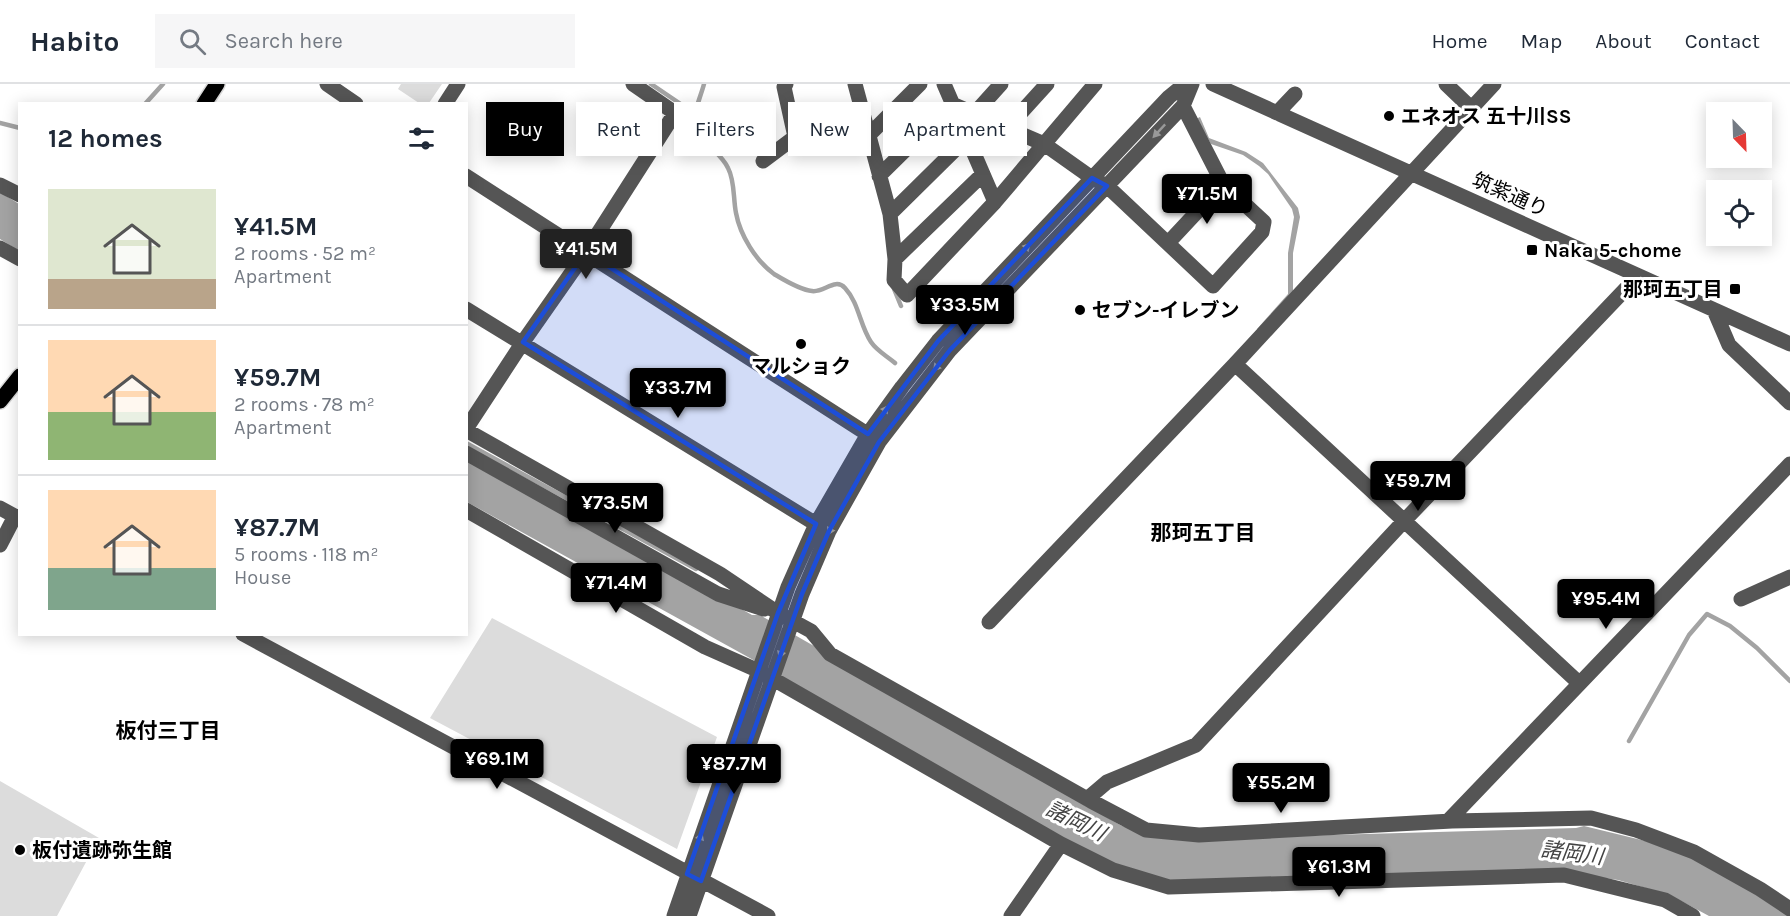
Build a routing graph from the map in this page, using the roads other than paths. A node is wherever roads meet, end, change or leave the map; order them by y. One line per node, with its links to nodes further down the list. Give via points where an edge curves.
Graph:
1 (217, 84): 19 (main road)
2 (327, 84): 20 (street)
3 (458, 84): 21 (street)
4 (633, 84): 28 (street)
5 (786, 84): 24 (street)
6 (870, 84): 16 (street)
7 (920, 84): 31 (street)
8 (1001, 84): 23 (street)
9 (1047, 84): 25 (street)
10 (1095, 84): 35 (street)
11 (1185, 84): 43 (street)
12 (1192, 84): 26 (street)
13 (1213, 84): 29 (street, 筑紫通り)
14 (1446, 84): 27 (street)
15 (1494, 84): 27 (street)
16 (857, 90)
17 (950, 91): 22 (street); 41 (street)
18 (1295, 94): 29 (street)
19 (205, 102)
20 (353, 102)
21 (445, 102)
22 (961, 102)
23 (985, 102)
24 (788, 105)
25 (1027, 106)
26 (1183, 106): 44 (street); 46 (street, one-way to 46)
27 (1471, 108): 40 (street)
28 (674, 112)
29 (1277, 113): 40 (street, 筑紫通り)
30 (674, 115): 52 (street)
31 (871, 133)
32 (1027, 137): 35 (street)
33 (788, 142): 38 (street)
34 (871, 143): 41 (street)
35 (1044, 144): 43 (street); 48 (street)
36 (949, 156): 49 (street)
37 (975, 156): 39 (street)
38 (763, 161)
39 (983, 174): 48 (street); 54 (street)
40 (1412, 174): 55 (street, 筑紫通り); 60 (street)
41 (879, 176): 49 (street)
42 (468, 177): 52 (street)
43 (1092, 178): 46 (street); 66 (street, one-way to 43, via 902,387 938,341)
44 (1223, 184): 50 (street); 50 (street, via 1264,222 1262,232 1213,286)
45 (0, 185): 47 (street)
46 (1107, 186): 50 (street); 66 (street, one-way to 66, via 950,350)
47 (18, 194)
48 (995, 202): 54 (street, via 907,295 894,280)
49 (890, 214): 54 (street)
50 (1167, 243)
51 (0, 248): 53 (street)
52 (586, 252): 58 (street); 66 (street)
53 (18, 258)
54 (895, 259)
55 (1638, 276): 57 (street, 筑紫通り); 72 (street)
56 (468, 310): 58 (street)
57 (1714, 310): 59 (street, 筑紫通り); 63 (street, via 1729,345)
58 (523, 342): 64 (street); 73 (street)
59 (1790, 344)
60 (1235, 364): 72 (street); 78 (street)
61 (17, 385): 62 (main road)
62 (0, 401)
63 (1790, 403)
64 (468, 427)
65 (468, 431): 77 (street, via 720,574)
66 (874, 438): 73 (street); 77 (street, one-way to 77)
67 (468, 454): 77 (street, via 718,594)
68 (1790, 464): 82 (street)
69 (0, 508): 71 (street)
70 (468, 511): 80 (street, via 705,646)
71 (17, 517): 74 (street)
72 (1404, 521): 82 (street); 83 (street, via 1196,745 1107,782)
73 (816, 524): 77 (street)
74 (0, 545)
75 (1790, 577): 76 (street)
76 (1741, 599)
77 (785, 617): 80 (street); 81 (street, one-way to 81); 83 (street, via 810,631 830,654)
78 (989, 622)
79 (247, 636): 86 (street)
80 (760, 668): 81 (street); 86 (street, one-way to 80)
81 (772, 680): 85 (street); 86 (street)
82 (1579, 683): 84 (street)
83 (1087, 799): 84 (street, via 1146,830 1199,835)
84 (1448, 821): 87 (street, via 1592,818 1694,852)
85 (1061, 844): 91 (street); 92 (street, via 1113,870 1169,886 1564,874 1665,900)
86 (694, 878): 88 (street); 89 (street); 90 (street)
87 (1790, 909)
88 (674, 916)
89 (689, 916)
90 (768, 916)
91 (1011, 916)
92 (1693, 916)

